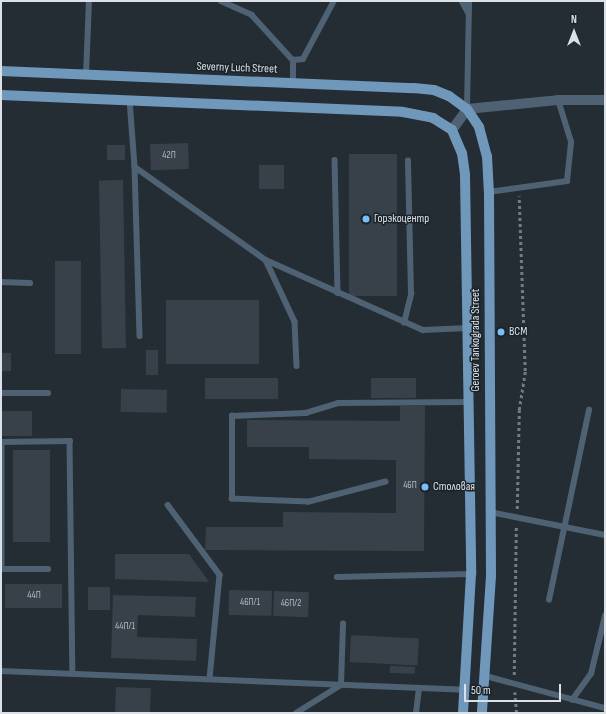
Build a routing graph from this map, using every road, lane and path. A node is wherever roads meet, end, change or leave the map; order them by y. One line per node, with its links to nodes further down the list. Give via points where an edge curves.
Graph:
1 (89, 1): 9 (lane)
2 (221, 1): 7 (lane, via 252,15)
3 (334, 1): 7 (lane, via 303,59)
4 (462, 1): 6 (lane)
5 (468, 1): 6 (lane)
6 (468, 13): 15 (lane)
7 (293, 60): 10 (lane)
8 (1, 71): 9 (main road, Severny Luch Street)
9 (86, 75): 10 (main road, Severny Luch Street)
10 (293, 84): 15 (main road, Severny Luch Street, via 434,90 449,96)
11 (1, 95): 12 (main road)
12 (130, 100): 16 (main road, via 403,112 433,118); 19 (lane)
13 (558, 100): 14 (street); 15 (street); 20 (lane, via 571,142 567,181)
14 (605, 100)
15 (467, 109): 16 (street); 21 (main road, Geroev Tankograda Street, via 481,134 487,156)
16 (452, 130): 27 (main road, Geroev Tankograda Street, via 462,153 465,175)
17 (335, 160): 25 (lane)
18 (408, 161): 26 (lane, via 411,294)
19 (135, 167): 22 (lane); 28 (lane)
20 (519, 188): 21 (lane); 38 (path, via 525,371 519,410)
21 (489, 192): 37 (main road, Geroev Tankograda Street)
22 (266, 260): 25 (lane); 29 (lane, via 295,322)
23 (1, 282): 24 (lane)
24 (30, 283)
25 (338, 293): 26 (lane)
26 (404, 323): 27 (lane, via 423,330)
27 (467, 328): 32 (main road, Geroev Tankograda Street)
28 (140, 336)
29 (297, 366)
30 (1, 393): 31 (lane)
31 (48, 393)
32 (468, 402): 35 (lane, via 338,403 306,413 232,416 232,499 309,502); 42 (main road, Geroev Tankograda Street)
33 (589, 410): 39 (lane)
34 (2, 442): 41 (lane, via 2,569); 48 (lane, via 70,441)
35 (386, 482)
36 (168, 505): 50 (lane, via 220,574)
37 (490, 512): 38 (lane); 49 (main road, Geroev Tankograda Street, via 491,576)
38 (516, 518): 39 (lane); 51 (path)
39 (564, 529): 40 (lane); 44 (lane)
40 (605, 535)
41 (48, 569)
42 (471, 574): 43 (lane); 54 (main road, Geroev Tankograda Street)
43 (337, 577)
44 (549, 600)
45 (605, 616): 55 (lane, via 591,674)
46 (343, 624): 52 (lane)
47 (1, 671): 48 (lane)
48 (73, 673): 50 (lane)
49 (486, 676): 51 (lane); 60 (main road, Geroev Tankograda Street)
50 (210, 679): 52 (lane)
51 (514, 684): 55 (lane); 61 (path)
52 (341, 685): 53 (lane); 57 (lane)
53 (419, 688): 54 (lane); 58 (lane)
54 (465, 690): 59 (main road, Geroev Tankograda Street)
55 (572, 700): 56 (lane)
56 (605, 708)
57 (296, 713)
58 (416, 713)
59 (463, 713)
60 (482, 713)
61 (517, 713)

